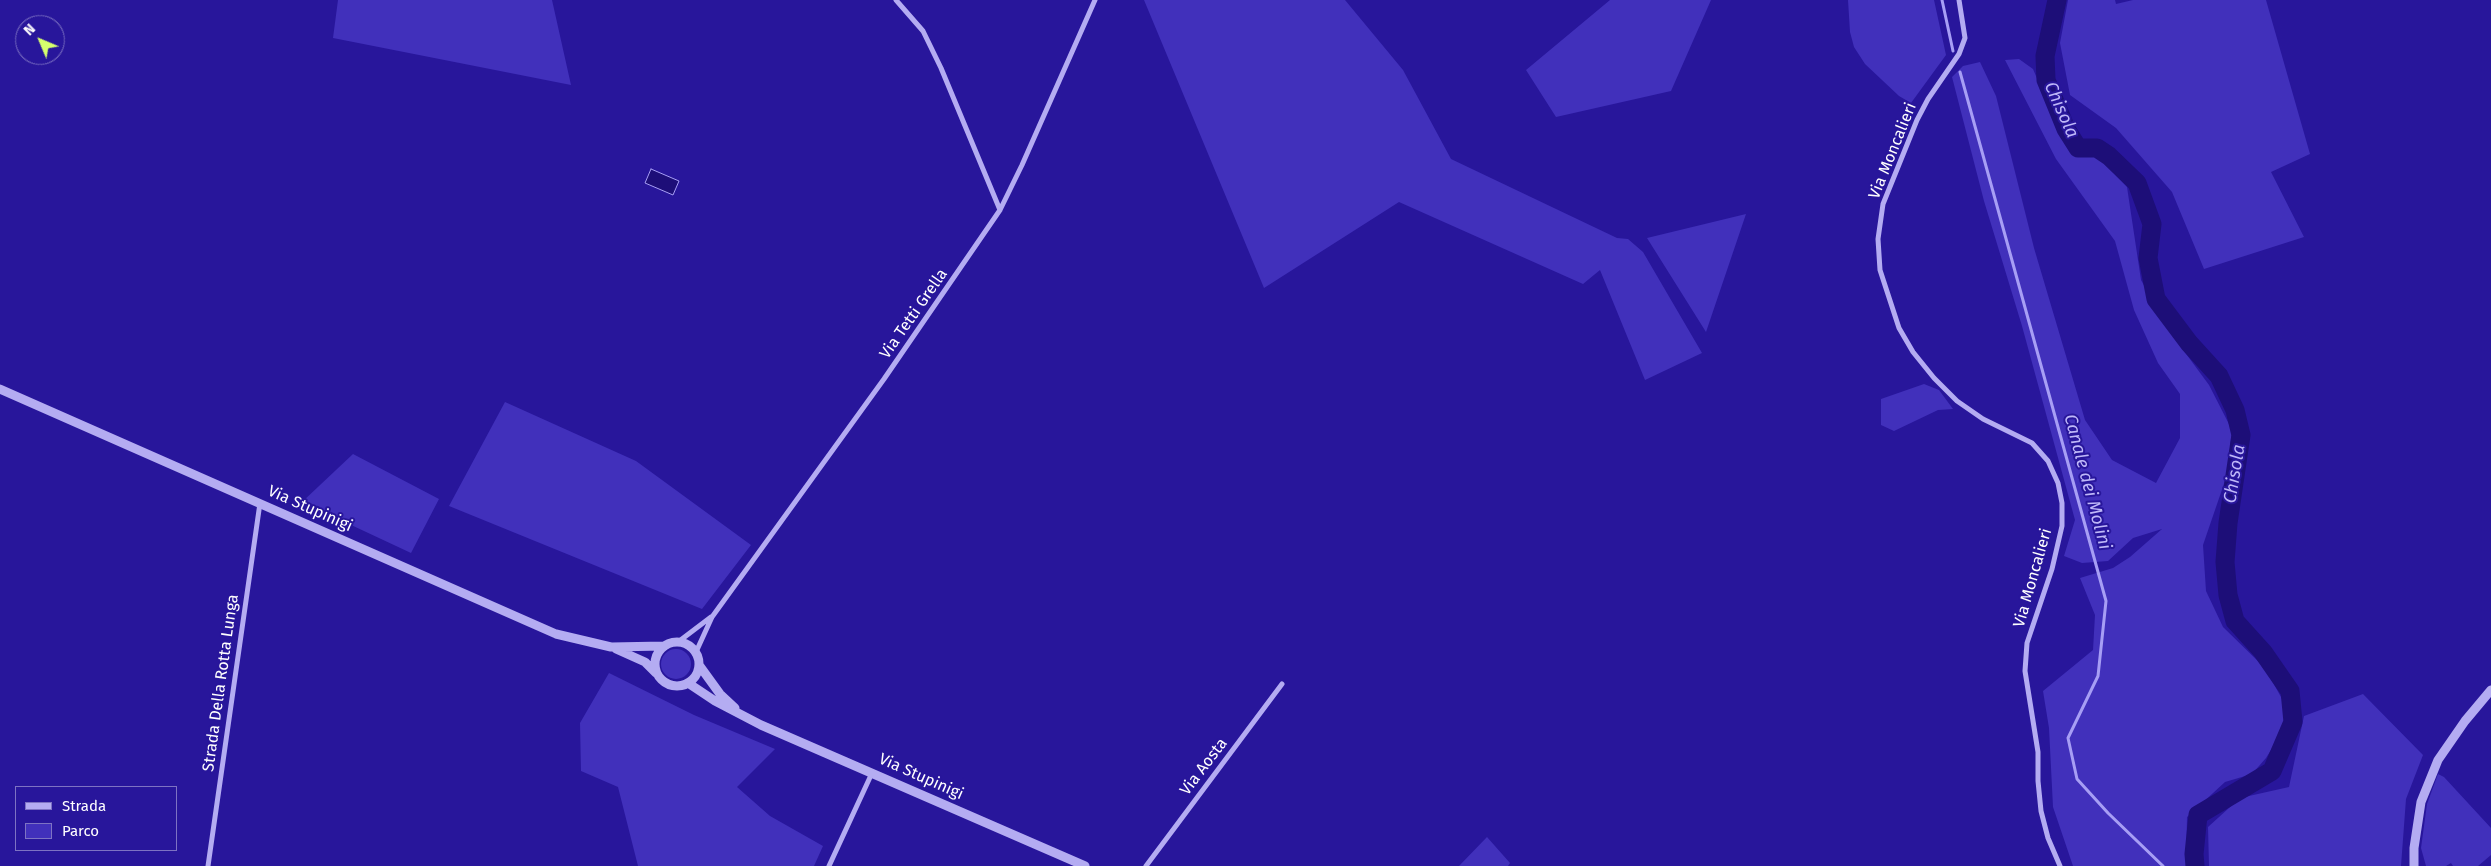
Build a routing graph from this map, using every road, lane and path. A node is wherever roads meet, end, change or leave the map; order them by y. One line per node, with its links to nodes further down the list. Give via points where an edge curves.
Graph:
1 (896, 0): 4 (street, via 923,31)
2 (1096, 0): 4 (street, Via Tetti Grella)
3 (1959, 0): 23 (street, Via Moncalieri, via 1965,38 1959,54 1916,120 1883,204 1878,239 1880,270 1899,328 1934,378 1957,401 1983,419 2032,443 2048,461 2058,483 2062,526 2052,569 2027,644 2025,671 2038,752 2041,811)
4 (1000, 210): 7 (street, Via Tetti Grella, via 884,379)
5 (0, 389): 6 (street, Via Stupinigi)
6 (260, 503): 10 (street, Via Stupinigi, via 543,629); 19 (street, Strada Della Rotta Lunga)
7 (712, 617): 8 (street, Via Tetti Grella); 11 (street, Via Tetti Grella)
8 (678, 642): 9 (street, Via Stupinigi); 11 (street)
9 (664, 646): 10 (street, Via Stupinigi); 13 (street, via 656,658)
10 (612, 647): 13 (street, Via Stupinigi, via 645,662)
11 (696, 652): 12 (street, Via Stupinigi)
12 (699, 665): 14 (street); 17 (street, Via Stupinigi, via 720,694)
13 (656, 673): 14 (street, Via Stupinigi, via 660,679 674,686)
14 (688, 683): 17 (street, Via Stupinigi)
15 (1282, 684): 22 (street, Via Aosta)
16 (2491, 690): 24 (street, via 2438,760 2421,802)
17 (745, 716): 18 (street, Via Stupinigi)
18 (872, 772): 20 (street); 21 (street, Via Stupinigi)
19 (208, 866)
20 (829, 866)
21 (1085, 866)
22 (1146, 866)
23 (2060, 866)
24 (2414, 866)

